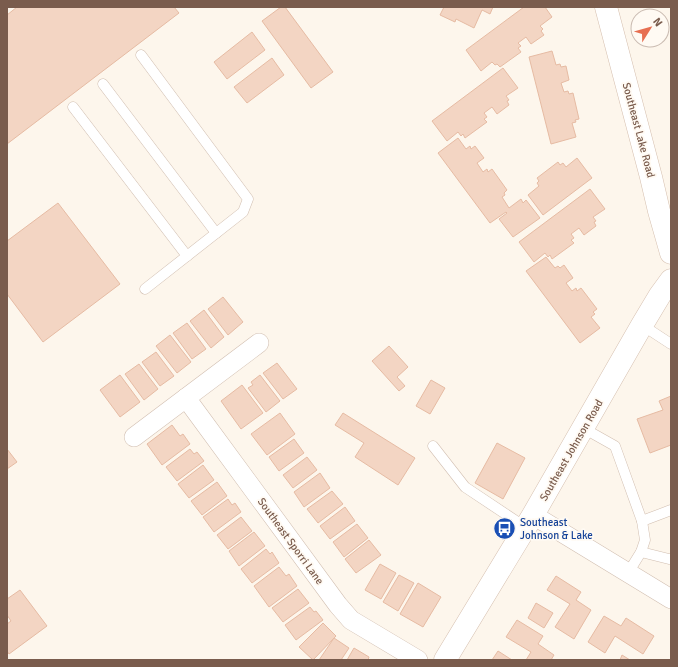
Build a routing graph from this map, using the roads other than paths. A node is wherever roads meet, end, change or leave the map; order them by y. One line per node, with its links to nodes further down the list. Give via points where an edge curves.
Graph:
1 (606, 7): 5 (street, Southeast Lake Road)
2 (141, 55): 7 (lane, via 248,200 244,212)
3 (104, 84): 7 (lane)
4 (73, 107): 9 (lane)
5 (651, 178): 6 (street); 8 (street, Southeast Lake Road)
6 (671, 200)
7 (216, 233): 9 (lane)
8 (671, 253)
9 (187, 256): 11 (lane)
10 (671, 280): 12 (street, Southeast Johnson Road)
11 (145, 289)
12 (642, 325): 14 (lane); 16 (street, Southeast Johnson Road)
13 (259, 343): 15 (street)
14 (671, 344)
15 (186, 398): 17 (street); 26 (street, Southeast Sporri Lane, via 351,620)
16 (583, 428): 20 (street, Southeast Johnson Road); 21 (lane, via 615,446)
17 (134, 437)
18 (433, 446): 20 (lane, via 465,486)
19 (671, 510): 21 (lane)
20 (529, 521): 24 (street); 27 (street, Southeast Johnson Road)
21 (642, 521): 22 (lane, via 645,540)
22 (641, 552): 23 (lane); 24 (lane)
23 (671, 559)
24 (628, 573): 25 (street)
25 (671, 599)
26 (418, 660)
27 (445, 660)

